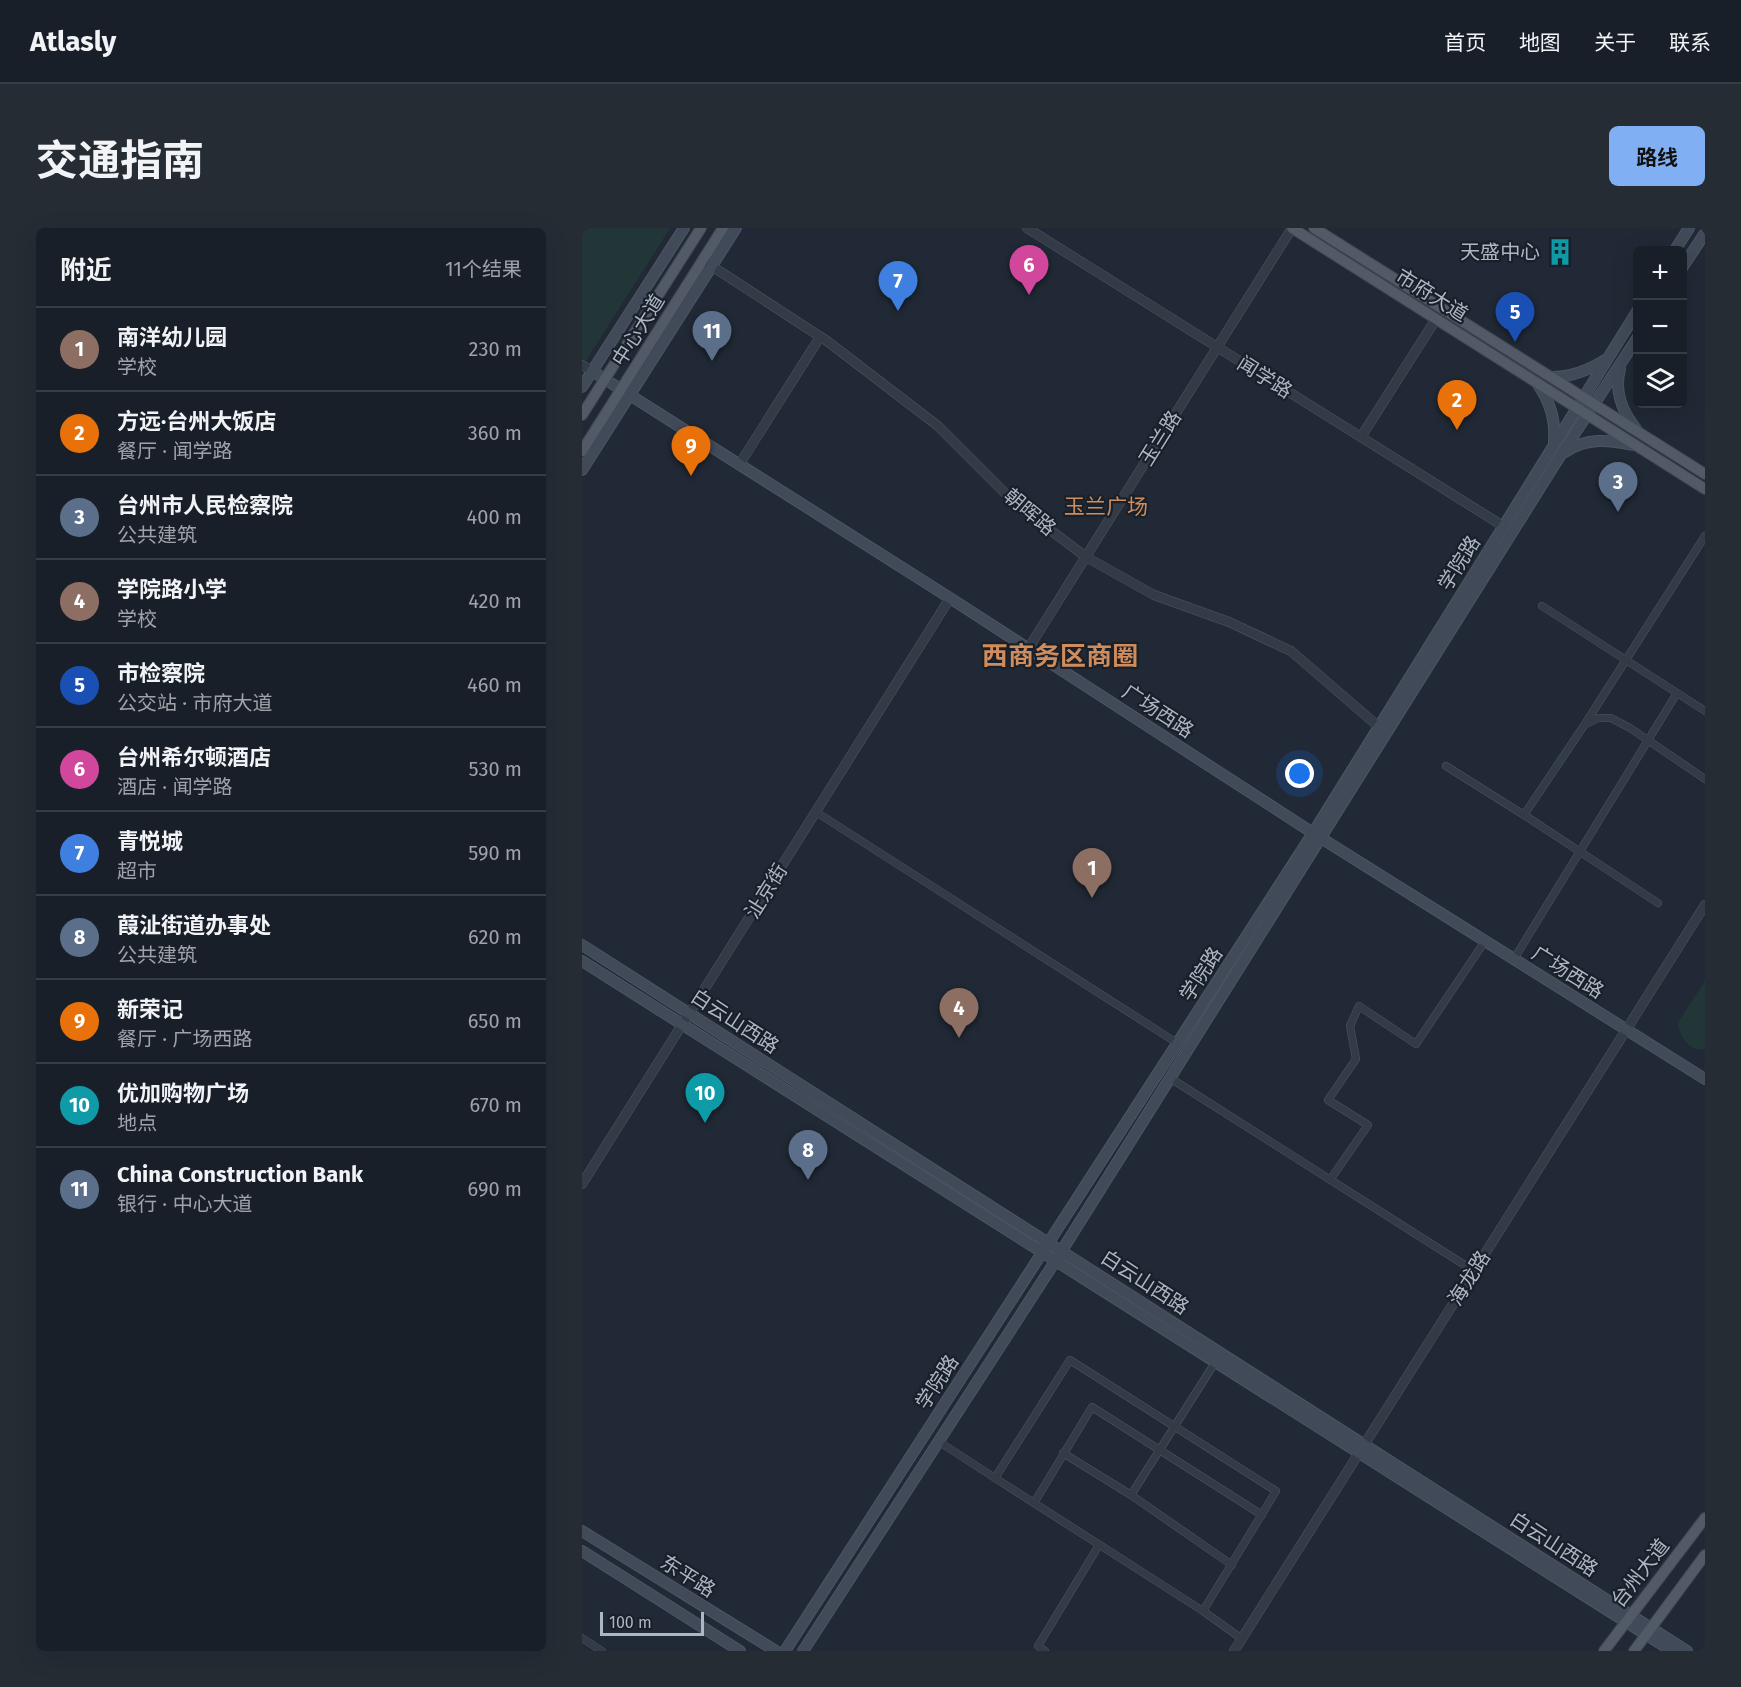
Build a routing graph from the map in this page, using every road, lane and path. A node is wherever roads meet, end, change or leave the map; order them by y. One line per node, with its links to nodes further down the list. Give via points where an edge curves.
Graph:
1 (684, 228): 21 (main road)
2 (701, 228): 23 (main road, 中心大道)
3 (723, 228): 12 (main road, 中心大道)
4 (736, 228): 12 (main road)
5 (1027, 228): 17 (street, 闻学路)
6 (1292, 228): 14 (main road, 市府大道); 17 (street, 玉兰路)
7 (1314, 228): 22 (main road, 市府大道)
8 (1689, 228): 10 (main road)
9 (1705, 233): 11 (main road)
10 (1678, 246)
11 (1687, 262)
12 (707, 263): 15 (street, 朝晖路); 26 (main road, 中心大道)
13 (1633, 318): 18 (main road, 学院路)
14 (1436, 319): 24 (main road, 市府大道); 33 (street)
15 (820, 337): 38 (street); 44 (street, 朝晖路, via 938,426 1016,504)
16 (1633, 344): 19 (main road, 学院路)
17 (1218, 347): 33 (street, 闻学路); 44 (street, 玉兰路)
18 (1607, 358): 22 (main road, via 1583,371); 27 (main road, 学院路)
19 (1624, 358): 28 (main road, 学院路); 32 (main road, via 1618,396)
20 (582, 365): 21 (street)
21 (592, 371): 23 (main road, 广场西路); 25 (main road)
22 (1552, 377): 27 (main road, 市府大道)
23 (605, 380): 26 (main road, 广场西路); 31 (main road, 中心大道)
24 (1536, 382): 29 (main road, 市府大道); 34 (main road, via 1553,417)
25 (582, 387)
26 (625, 393): 36 (main road, 中心大道); 38 (main road, 广场西路); 39 (main road)
27 (1583, 396): 28 (main road, 市府大道); 29 (main road, 学院路)
28 (1594, 404): 30 (main road, 学院路); 32 (main road, 市府大道)
29 (1576, 407): 30 (main road, 市府大道); 34 (main road, 学院路)
30 (1588, 414): 35 (main road, 市府大道); 37 (main road, 学院路)
31 (582, 415)
32 (1636, 430): 40 (main road, 市府大道)
33 (1361, 437): 42 (street, 闻学路)
34 (1553, 445): 42 (main road, 学院路)
35 (1636, 445): 37 (main road, via 1593,440); 41 (main road, 市府大道)
36 (582, 451)
37 (1560, 456): 58 (main road, 学院路)
38 (739, 465): 45 (main road, 广场西路)
39 (582, 470)
40 (1705, 474)
41 (1705, 489)
42 (1503, 526): 52 (main road, 学院路)
43 (1705, 536): 48 (street)
44 (1086, 557): 47 (street, 玉兰路); 52 (street, 朝晖路, via 1154,595 1229,622 1291,651)
45 (950, 598): 47 (main road, 广场西路); 56 (street, 沚京街)
46 (1542, 606): 48 (street)
47 (1028, 649): 58 (main road, 广场西路)
48 (1626, 660): 49 (street); 51 (street)
49 (1677, 693): 50 (street); 53 (street)
50 (1705, 711)
51 (1585, 724): 53 (street, via 1611,718); 57 (street)
52 (1378, 727): 58 (main road, 学院路)
53 (1649, 741): 55 (street); 59 (street)
54 (1446, 766): 57 (street)
55 (1705, 779)
56 (816, 812): 66 (street, 沚京街); 69 (street)
57 (1524, 815): 59 (street)
58 (1317, 836): 62 (main road, 广场西路); 69 (main road, 学院路); 70 (main road, 学院路)
59 (1580, 852): 60 (street); 64 (street)
60 (1658, 903)
61 (1705, 905): 68 (street, 海龙路)
62 (1485, 941): 64 (main road, 广场西路); 72 (street, via 1416,1044 1359,1006 1350,1026 1356,1059 1328,1100 1368,1125)
63 (582, 945): 66 (main road, 白云山西路)
64 (1514, 959): 68 (main road, 广场西路)
65 (582, 961): 67 (main road, 白云山西路)
66 (690, 1013): 67 (street, 沚京街); 74 (main road, 白云山西路)
67 (683, 1024): 73 (street, 沚京街); 74 (main road, 白云山西路)
68 (1626, 1029): 71 (main road, 广场西路); 76 (street, 海龙路)
69 (1177, 1043): 74 (main road, 学院路)
70 (1170, 1078): 72 (street); 75 (main road, 学院路)
71 (1705, 1079)
72 (1330, 1180): 76 (street)
73 (582, 1184)
74 (1046, 1247): 75 (main road, 白云山西路); 103 (main road, 学院路)
75 (1058, 1255): 77 (main road, 白云山西路); 79 (main road, 学院路); 80 (main road, 白云山西路)
76 (1474, 1271): 80 (street, 海龙路)
77 (1216, 1361): 78 (street); 80 (main road, 白云山西路)
78 (1173, 1427): 81 (street); 83 (street, via 1070,1360); 86 (street, via 1276,1491)
79 (938, 1441): 83 (street); 104 (main road, 学院路)
80 (1362, 1448): 96 (main road, 白云山西路); 99 (street, 海龙路)
81 (1158, 1450): 82 (street, via 1092,1407); 84 (street); 86 (street)
82 (1064, 1453): 84 (street); 85 (street)
83 (995, 1478): 85 (street)
84 (1131, 1495): 92 (street)
85 (1034, 1503): 89 (street)
86 (1262, 1515): 92 (street)
87 (1705, 1518): 96 (main road, 台州大道)
88 (582, 1531): 102 (main road, 东平路)
89 (1099, 1545): 95 (street); 105 (street, via 1038,1646)
90 (582, 1551): 101 (main road, 东平路)
91 (1705, 1555): 94 (main road, 台州大道)
92 (1232, 1565): 95 (street)
93 (1705, 1566): 94 (main road)
94 (1691, 1574): 97 (main road, 台州大道)
95 (1203, 1611): 99 (street)
96 (1628, 1618): 97 (main road, 白云山西路); 107 (main road, 台州大道)
97 (1648, 1631): 108 (main road, 台州大道); 109 (main road, 白云山西路); 110 (main road, 白云山西路)
98 (582, 1638): 100 (street)
99 (1242, 1639): 106 (street, 海龙路)
100 (598, 1650)
101 (740, 1651)
102 (776, 1651)
103 (785, 1651)
104 (802, 1651)
105 (1045, 1651)
106 (1234, 1651)
107 (1604, 1651)
108 (1634, 1651)
109 (1672, 1651)
110 (1687, 1651)

